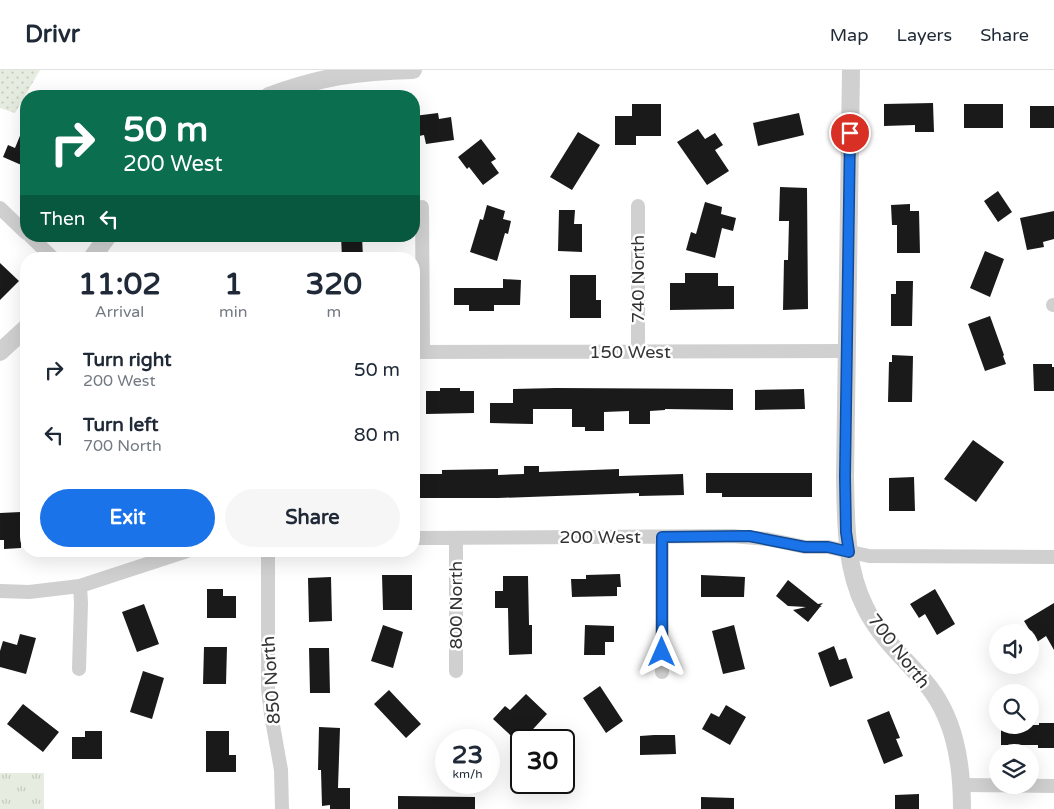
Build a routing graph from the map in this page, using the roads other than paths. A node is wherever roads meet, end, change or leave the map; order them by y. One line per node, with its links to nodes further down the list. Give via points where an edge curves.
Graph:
1 (413, 70): 3 (street, via 353,73)
2 (851, 70): 12 (street, 700 North)
3 (284, 90)
4 (638, 206): 15 (street, 740 North)
5 (422, 207): 10 (street)
6 (0, 208): 7 (street)
7 (20, 226)
8 (36, 242): 9 (street)
9 (47, 252)
10 (420, 280)
11 (20, 334): 13 (street)
12 (847, 350): 15 (street, 150 West); 19 (street, 700 North, via 846,532)
13 (0, 352)
14 (420, 352): 15 (street, 150 West)
15 (638, 352)
16 (662, 537): 18 (street, 200 West); 19 (street, 200 West, via 749,536); 27 (street)
17 (420, 538): 18 (street, 200 West)
18 (456, 538): 26 (street, 800 North)
19 (849, 552): 22 (street, 200 West, via 869,556); 28 (street, 700 North, via 858,589 877,628 925,682 946,717 957,751)
20 (169, 557): 23 (street)
21 (268, 557): 30 (street, 850 North, via 268,689 282,770)
22 (1054, 557)
23 (80, 586): 24 (street, via 29,592); 25 (street)
24 (0, 591)
25 (80, 669)
26 (456, 672)
27 (662, 672)
28 (962, 785): 29 (street); 31 (street, 700 North)
29 (1054, 786)
30 (282, 809)
31 (962, 809)

